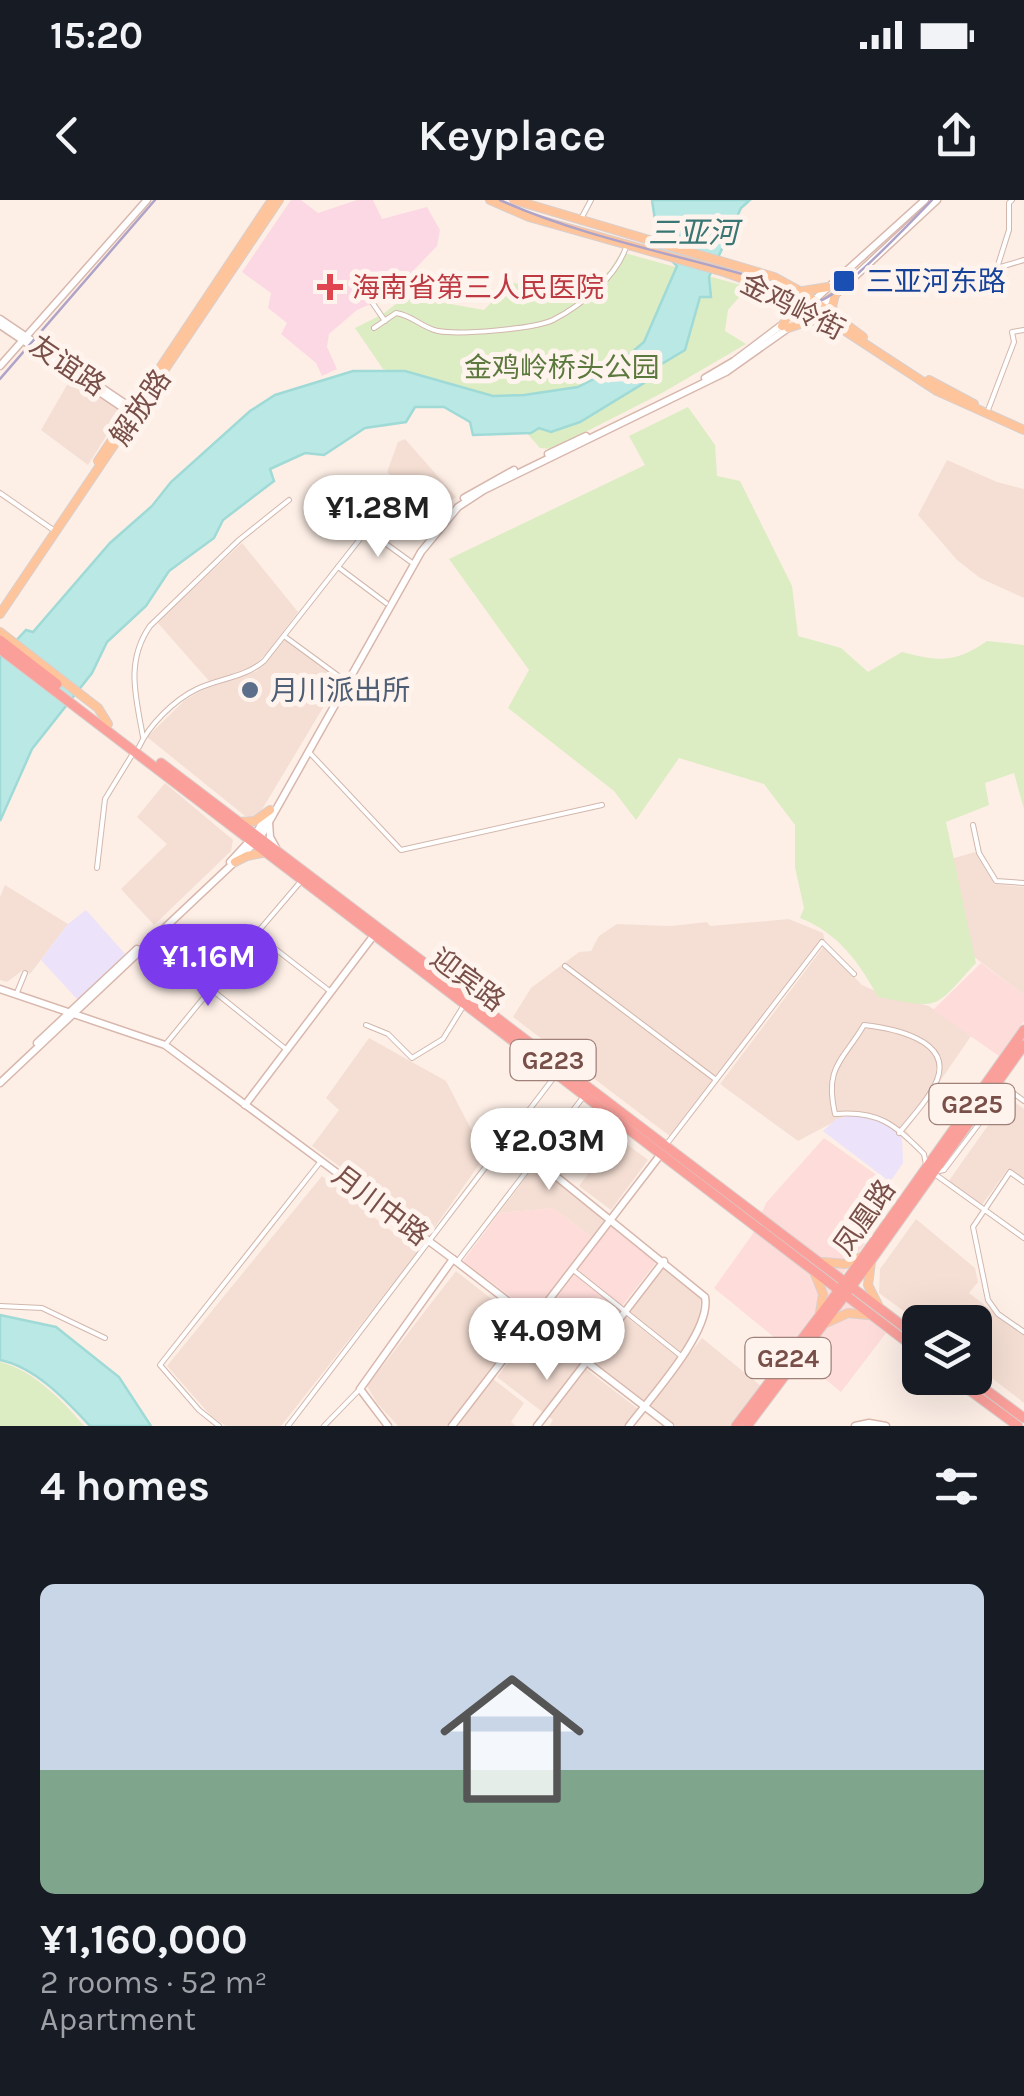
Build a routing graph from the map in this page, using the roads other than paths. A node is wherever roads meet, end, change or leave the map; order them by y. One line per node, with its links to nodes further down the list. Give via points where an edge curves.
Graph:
1 (147, 200): 25 (main road)
2 (275, 200): 28 (main road, 解放路)
3 (490, 200): 10 (main road, 金鸡岭街)
4 (514, 200): 9 (main road, 金鸡岭街)
5 (591, 200): 9 (street)
6 (925, 200): 13 (main road)
7 (937, 200): 17 (main road)
8 (1012, 200): 11 (street, via 998,268)
9 (579, 221): 10 (main road, 金鸡岭街)
10 (634, 243): 12 (main road, 金鸡岭街); 19 (street, via 574,306 538,325 441,332 404,314)
11 (1024, 260)
12 (726, 268): 15 (main road, 金鸡岭街, via 774,277); 16 (main road, 金鸡岭街)
13 (828, 287): 15 (main road); 18 (main road)
14 (363, 289): 19 (street)
15 (800, 290): 18 (main road, 金鸡岭街)
16 (784, 295): 18 (main road, 金鸡岭街); 22 (main road, via 792,311)
17 (835, 296): 18 (main road); 20 (main road)
18 (814, 306): 20 (main road, 金鸡岭街); 22 (main road)
19 (384, 321): 23 (street)
20 (835, 321): 22 (main road); 27 (main road, 金鸡岭街); 29 (main road, 金鸡岭街, via 938,392)
21 (0, 322): 25 (main road, 友谊路)
22 (785, 327): 35 (main road, via 703,380 482,486 454,504); 45 (main road, via 726,372 458,507 421,552)
23 (374, 328)
24 (1024, 330): 27 (street, via 1012,332)
25 (23, 338): 26 (main road); 28 (main road, 友谊路)
26 (0, 366)
27 (988, 410): 29 (main road, 金鸡岭街)
28 (133, 412): 33 (main road, 解放路); 39 (main road, 解放路)
29 (1024, 428)
30 (0, 493): 33 (street)
31 (289, 500): 44 (street, via 141,638 132,670)
32 (350, 509): 34 (street)
33 (52, 529): 38 (main road, 解放路)
34 (366, 530): 35 (street); 36 (street)
35 (411, 562): 37 (main road)
36 (338, 567): 37 (street); 40 (street)
37 (386, 603): 42 (main road)
38 (0, 606)
39 (0, 614)
40 (284, 636): 42 (street); 44 (street, via 249,673 194,691 167,711)
41 (2, 640): 43 (highway, G223)
42 (344, 680): 47 (main road)
43 (88, 708): 44 (highway, 迎宾路 / G223); 44 (highway, 迎宾路 / G223)
44 (139, 745): 49 (highway, 迎宾路 / G223); 55 (street, via 105,800)
45 (308, 751): 46 (street, via 402,850); 48 (main road)
46 (602, 805)
47 (270, 810): 49 (main road); 51 (main road)
48 (269, 821): 51 (main road); 53 (main road)
49 (237, 825): 51 (highway, 迎宾路 / G223); 54 (main road)
50 (973, 825): 57 (street, via 979,853 996,881)
51 (255, 839): 52 (highway, 迎宾路 / G223); 53 (highway, 迎宾路 / G223); 54 (main road)
52 (267, 852): 54 (main road); 56 (highway, 迎宾路 / G223)
53 (280, 853): 84 (highway, 迎宾路 / G223)
54 (233, 861): 60 (main road); 69 (main road)
55 (97, 868)
56 (302, 880): 58 (street); 59 (highway, 迎宾路 / G223)
57 (1024, 883)
58 (256, 934): 65 (street); 66 (street)
59 (374, 935): 66 (main road); 68 (highway, 迎宾路 / G223)
60 (150, 941): 65 (street); 69 (main road)
61 (564, 966): 76 (street)
62 (24, 973): 67 (street)
63 (854, 974): 76 (street, via 822,942)
64 (0, 989): 67 (main road, 月川中路)
65 (212, 990): 72 (street); 74 (street)
66 (331, 992): 74 (main road)
67 (16, 994): 69 (main road, 月川中路)
68 (464, 1004): 70 (street, via 443,1039 412,1058 388,1034); 75 (highway, 迎宾路 / G223)
69 (71, 1014): 72 (main road, 月川中路); 77 (main road)
70 (366, 1025)
71 (1024, 1030): 87 (highway, 凤凰路 / G225)
72 (165, 1045): 81 (main road, 月川中路)
73 (1024, 1045): 78 (highway, 凤凰路 / G225)
74 (287, 1050): 81 (main road)
75 (556, 1074): 79 (highway, 迎宾路 / G223); 83 (street)
76 (716, 1079): 84 (street)
77 (0, 1080)
78 (1002, 1085): 80 (street); 87 (highway, 凤凰路 / G225)
79 (584, 1096): 84 (highway, 迎宾路 / G223); 85 (street)
80 (1024, 1101)
81 (245, 1104): 86 (main road, 月川中路)
82 (900, 1133): 82 (street, via 936,1084 936,1054 921,1040 864,1025 835,1068 835,1114 877,1115); 87 (street)
83 (510, 1139): 85 (main road); 92 (street)
84 (663, 1149): 90 (main road); 96 (highway, 迎宾路 / G223)
85 (536, 1159): 90 (main road); 94 (street)
86 (322, 1161): 92 (main road, 月川中路); 115 (street, via 160,1365)
87 (930, 1169): 89 (street); 93 (highway, 凤凰路 / G225)
88 (1024, 1182): 89 (street, via 1010,1172)
89 (984, 1208): 91 (street); 105 (street, via 973,1227 988,1300)
90 (611, 1219): 95 (main road); 97 (main road)
91 (1024, 1238)
92 (430, 1242): 94 (main road, 月川中路); 116 (street)
93 (868, 1257): 96 (main road); 98 (highway, 凤凰路 / G225); 101 (main road)
94 (455, 1260): 102 (main road, 月川中路); 110 (main road)
95 (664, 1261): 100 (main road); 108 (main road, via 703,1292 707,1304)
96 (816, 1266): 98 (highway, 迎宾路 / G223); 103 (main road)
97 (572, 1270): 100 (street); 102 (main road)
98 (846, 1288): 101 (highway, 迎宾路 / G223); 103 (highway, 凤凰路 / G224)
99 (0, 1306): 107 (street, via 42,1308)
100 (624, 1311): 108 (street); 109 (main road)
101 (877, 1312): 103 (main road); 104 (highway, 迎宾路 / G223); 106 (highway, 迎宾路 / G223)
102 (533, 1320): 109 (main road, 月川中路); 119 (main road)
103 (820, 1321): 123 (highway, 凤凰路 / G224); 124 (highway, 凤凰路 / G224)
104 (902, 1328)
105 (1024, 1332)
106 (902, 1335)
107 (106, 1338)
108 (681, 1356): 113 (main road)
109 (586, 1361): 113 (main road, 月川中路); 120 (main road)
110 (360, 1388): 117 (street); 118 (main road)
111 (992, 1394): 114 (highway)
112 (976, 1395): 127 (highway)
113 (644, 1406): 121 (main road); 122 (main road, 月川中路)
114 (1024, 1418)
115 (220, 1426)
116 (288, 1426)
117 (324, 1426)
118 (388, 1426)
119 (452, 1426)
120 (537, 1426)
121 (628, 1426)
122 (670, 1426)
123 (736, 1426)
124 (747, 1426)
125 (855, 1426): 126 (main road)
126 (886, 1426)
127 (1018, 1426)

